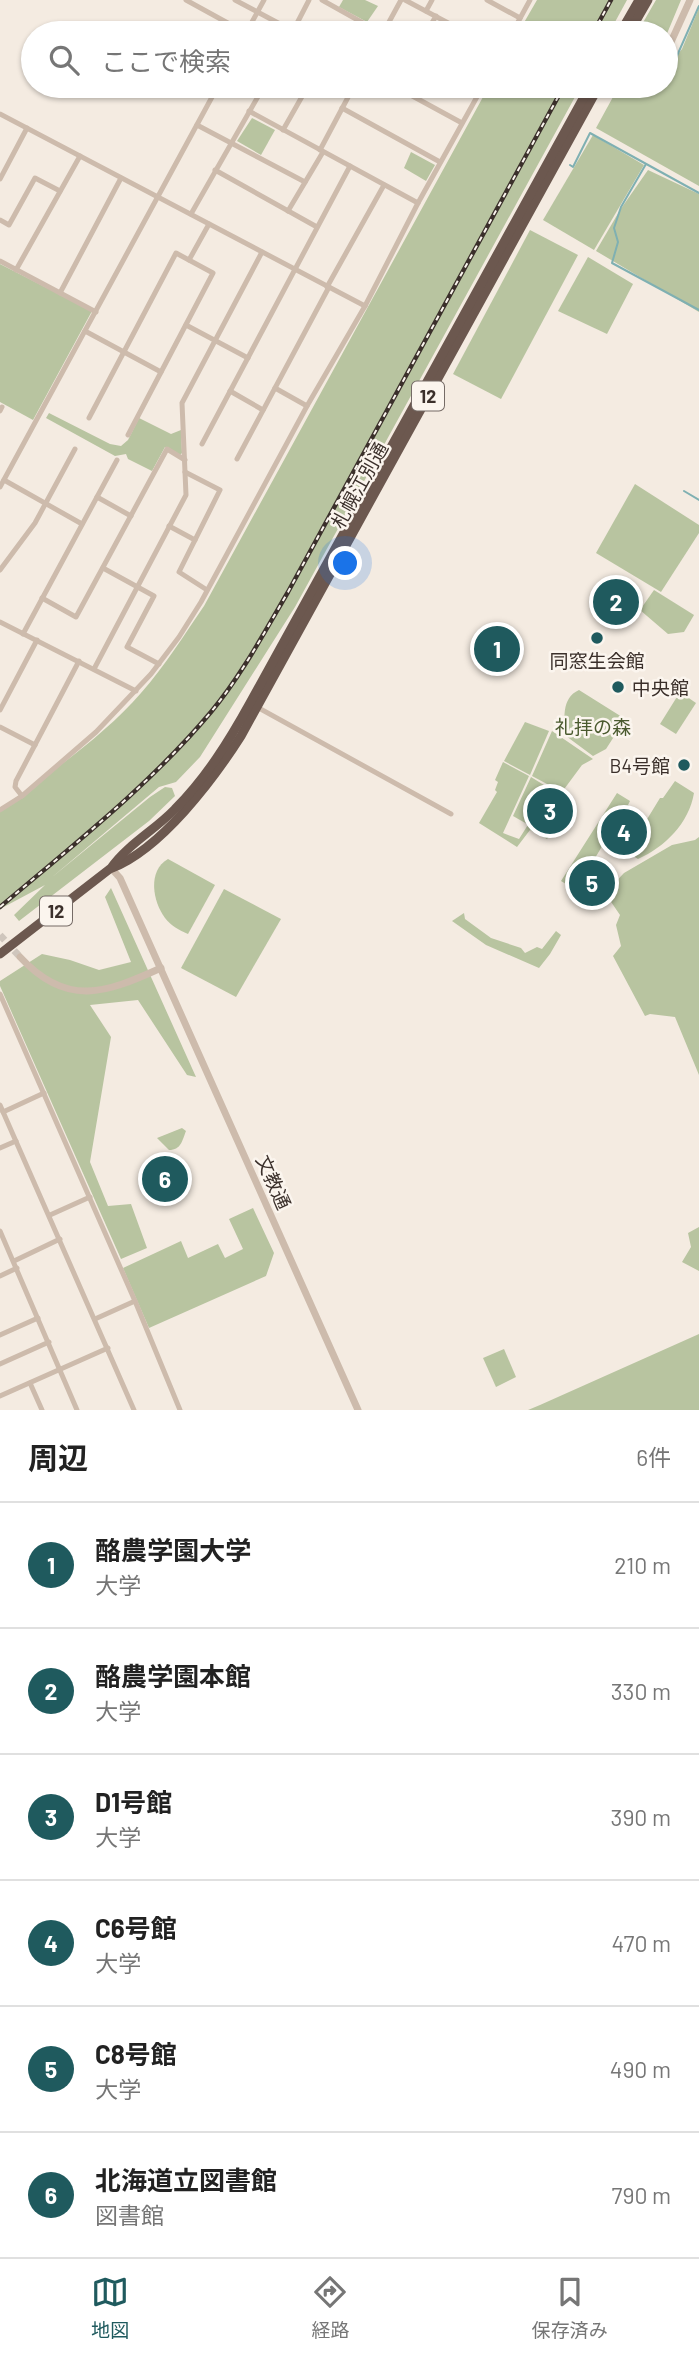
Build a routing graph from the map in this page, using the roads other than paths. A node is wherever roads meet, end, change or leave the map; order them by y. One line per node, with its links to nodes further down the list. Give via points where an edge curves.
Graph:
1 (186, 0): 13 (street)
2 (235, 0): 15 (street)
3 (264, 0): 15 (street)
4 (309, 0): 21 (street)
5 (322, 0): 22 (street)
6 (403, 0): 14 (street); 23 (street)
7 (432, 0): 14 (street)
8 (487, 0): 17 (street)
9 (530, 0): 17 (street)
10 (639, 0): 27 (highway)
11 (648, 0): 28 (highway)
12 (690, 0): 29 (street)
13 (193, 2): 18 (street)
14 (426, 11): 16 (street)
15 (257, 12): 19 (street); 20 (street)
16 (436, 16): 24 (street); 25 (street)
17 (520, 18): 26 (street)
18 (225, 21)
19 (252, 21)
20 (274, 21)
21 (300, 21)
22 (360, 21)
23 (390, 21)
24 (433, 21)
25 (445, 21)
26 (518, 21)
27 (627, 21)
28 (636, 21)
29 (678, 26)
30 (212, 98): 42 (street)
31 (257, 98): 39 (street)
32 (301, 98): 44 (street)
33 (347, 98): 38 (street)
34 (418, 98): 41 (street)
35 (475, 98): 41 (street)
36 (583, 98): 111 (highway, 札幌江別通 / 12)
37 (592, 98): 111 (highway, 札幌江別通 / 12)
38 (342, 108): 46 (street); 48 (street)
39 (249, 111): 44 (street); 45 (street)
40 (0, 114): 43 (street)
41 (462, 122): 48 (street)
42 (197, 125): 45 (street); 57 (street)
43 (27, 128): 47 (street); 50 (street)
44 (283, 130): 46 (street)
45 (231, 142): 51 (street); 54 (street)
46 (322, 151): 49 (street); 54 (street)
47 (80, 156): 52 (street); 56 (street)
48 (440, 162): 58 (street)
49 (350, 166): 55 (street); 63 (street)
50 (2, 168): 53 (street)
51 (215, 170): 59 (street); 60 (street)
52 (121, 178): 57 (street); 70 (street)
53 (0, 179)
54 (305, 182): 59 (street)
55 (384, 185): 58 (street); 69 (street)
56 (60, 191): 61 (street, via 35,178 9,225); 68 (street)
57 (158, 197): 60 (street); 72 (street)
58 (418, 203): 71 (street)
59 (288, 211): 63 (street)
60 (191, 215): 62 (street)
61 (0, 220)
62 (209, 224): 64 (street); 65 (street)
63 (317, 227): 67 (street)
64 (262, 252): 67 (street); 75 (street)
65 (189, 260): 73 (street, via 213,272); 76 (street, via 176,253)
66 (0, 261): 68 (street)
67 (294, 269): 69 (street); 77 (street)
68 (16, 270): 70 (street)
69 (328, 287): 71 (street); 79 (street)
70 (60, 293): 72 (street)
71 (365, 306): 81 (street)
72 (96, 312): 74 (street)
73 (186, 325): 75 (street); 78 (street)
74 (85, 331): 76 (street); 91 (street)
75 (215, 340): 77 (street); 89 (street, via 182,403)
76 (123, 352): 78 (street); 83 (street)
77 (247, 358): 80 (street)
78 (161, 372): 84 (street)
79 (275, 388): 81 (street); 82 (street)
80 (230, 391): 82 (street); 85 (street)
81 (307, 406): 102 (street)
82 (263, 410): 87 (street)
83 (89, 418)
84 (128, 435)
85 (202, 443)
86 (75, 449): 94 (street)
87 (237, 459)
88 (117, 460): 93 (street)
89 (184, 460): 90 (street); 95 (street, via 167,449)
90 (185, 472): 97 (street, via 186,495); 98 (street, via 220,490)
91 (4, 480): 92 (street); 94 (street)
92 (0, 487)
93 (97, 498): 95 (street); 96 (street)
94 (45, 504): 96 (street); 100 (street)
95 (131, 516): 99 (street)
96 (82, 524): 103 (street)
97 (169, 527): 98 (street); 101 (street)
98 (195, 540): 102 (street, via 178,572)
99 (103, 568): 101 (street); 103 (street, via 76,617)
100 (0, 570)
101 (136, 586): 108 (street, via 154,596 127,647); 109 (street)
102 (208, 590): 108 (street)
103 (42, 598): 105 (street)
104 (0, 622): 105 (street)
105 (23, 634): 106 (street)
106 (37, 640): 107 (street); 112 (street)
107 (79, 662): 109 (street); 114 (street)
108 (159, 664): 110 (street)
109 (94, 669): 110 (street)
110 (136, 691): 115 (street)
111 (253, 705): 117 (street); 118 (highway, 札幌江別通 / 12, via 194,788)
112 (0, 710)
113 (0, 727): 114 (street)
114 (35, 745): 115 (street, via 14,785)
115 (22, 796): 116 (street)
116 (0, 810)
117 (452, 814)
118 (111, 868): 119 (highway, 札幌江別通 / 12); 121 (street, 文教通, via 120,878)
119 (0, 954)
120 (20, 957): 121 (street, via 43,977 81,991 113,988)
121 (161, 968): 149 (street, 文教通)
122 (0, 994): 123 (street)
123 (44, 1093): 125 (street); 128 (street)
124 (0, 1105): 125 (street)
125 (3, 1112): 126 (street)
126 (16, 1141): 127 (street); 129 (street)
127 (0, 1149)
128 (90, 1197): 129 (street); 135 (street)
129 (50, 1215): 131 (street)
130 (0, 1231): 132 (street)
131 (60, 1239): 132 (street); 137 (street)
132 (14, 1261): 133 (street)
133 (17, 1268): 134 (street); 136 (street)
134 (0, 1276)
135 (135, 1301): 137 (street); 148 (street)
136 (38, 1318): 138 (street); 139 (street)
137 (95, 1319): 140 (street)
138 (0, 1335)
139 (49, 1342): 141 (street); 142 (street)
140 (108, 1348): 142 (street); 147 (street)
141 (0, 1364)
142 (60, 1369): 143 (street); 146 (street)
143 (30, 1383): 144 (street); 145 (street)
144 (0, 1396)
145 (42, 1410)
146 (77, 1410)
147 (134, 1410)
148 (180, 1410)
149 (358, 1410)

